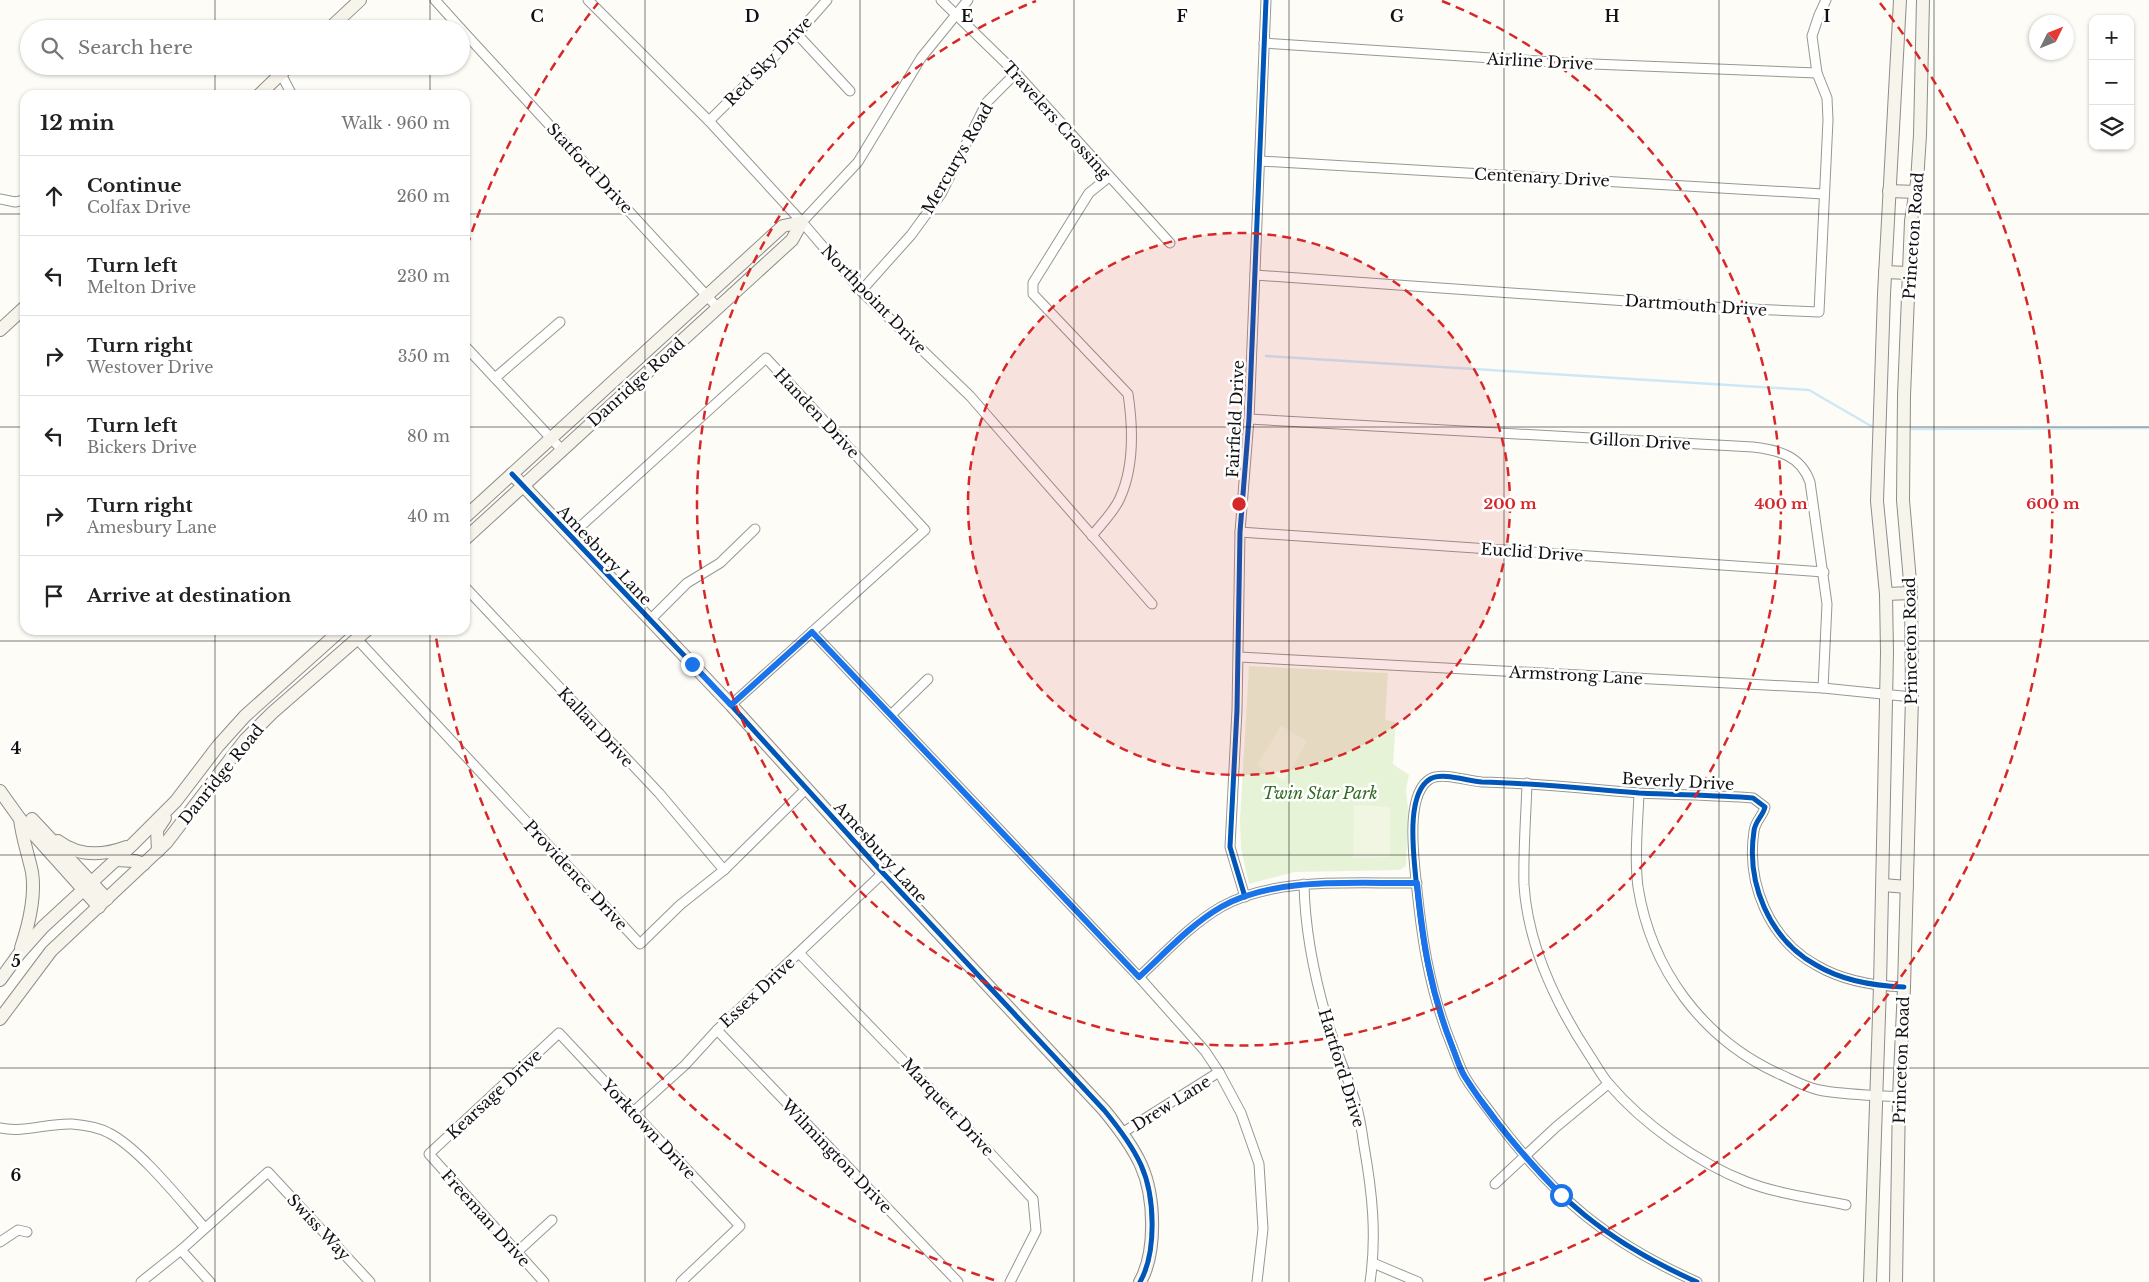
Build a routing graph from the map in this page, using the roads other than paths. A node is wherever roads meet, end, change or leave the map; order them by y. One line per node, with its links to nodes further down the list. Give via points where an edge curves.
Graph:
1 (360, 0): 12 (main road)
2 (435, 0): 13 (street, Statford Drive)
3 (588, 0): 24 (street, Northpoint Drive)
4 (826, 0): 14 (street, Red Sky Drive)
5 (941, 0): 11 (street, Travelers Crossing)
6 (968, 0): 11 (street, Danridge Road)
7 (1266, 0): 16 (street, Fairfield Drive)
8 (1826, 0): 18 (street, Dartmouth Drive, via 1812,36)
9 (1900, 0): 27 (main road, Princeton Road)
10 (1923, 0): 28 (main road, Princeton Road)
11 (955, 13): 17 (street, Travelers Crossing); 32 (street, Danridge Road, via 921,58 858,162)
12 (339, 20)
13 (453, 20)
14 (797, 34): 23 (street); 24 (street, Red Sky Drive)
15 (470, 39): 38 (street, Statford Drive)
16 (1264, 43): 18 (street, Airline Drive, via 1568,63); 25 (street, Fairfield Drive)
17 (1016, 73): 26 (street, Travelers Crossing); 37 (street, Mercurys Road, via 987,102 936,201)
18 (1817, 73): 29 (street, Dartmouth Drive, via 1826,98 1828,120)
19 (280, 75): 21 (main road)
20 (286, 75): 22 (street)
21 (263, 90)
22 (291, 90)
23 (850, 91)
24 (709, 121): 32 (street, Northpoint Drive)
25 (1260, 161): 29 (street, Centenary Drive); 36 (street, Fairfield Drive)
26 (1109, 177): 33 (street, Travelers Crossing); 57 (street, via 1089,193 1033,284 1034,294 1128,394 1131,414 1129,474 1119,500)
27 (1889, 191): 28 (main road); 34 (main road, Princeton Road)
28 (1916, 192): 35 (main road, Princeton Road)
29 (1824, 194): 36 (street, Dartmouth Drive, via 1819,312)
30 (0, 199): 31 (street)
31 (20, 201)
32 (802, 222): 37 (street, Northpoint Drive); 38 (main road, Danridge Road, via 783,226); 39 (main road, Danridge Road, via 792,240)
33 (1170, 243)
34 (1885, 272): 35 (main road); 45 (main road, Princeton Road)
35 (1908, 273): 46 (main road, Princeton Road)
36 (1255, 275): 47 (street, Fairfield Drive)
37 (862, 291): 57 (street, Northpoint Drive, via 970,396)
38 (707, 296): 39 (street, Statford Drive); 48 (main road, Danridge Road)
39 (718, 308): 49 (main road, Danridge Road)
40 (20, 312): 42 (main road)
41 (560, 322): 44 (street)
42 (0, 330)
43 (470, 351): 44 (street)
44 (495, 378): 48 (street)
45 (1881, 394): 46 (main road); 61 (main road, Princeton Road, via 1877,501)
46 (1904, 396): 60 (main road, Princeton Road, via 1903,500)
47 (1249, 419): 54 (street, Fairfield Drive); 58 (street, Gillon Drive, via 1773,449 1797,461 1807,473)
48 (552, 439): 49 (street); 50 (main road, Danridge Road)
49 (562, 450): 51 (main road, Danridge Road)
50 (512, 474): 51 (main road, Amesbury Lane); 52 (main road, Danridge Road)
51 (523, 486): 55 (main road, Danridge Road); 56 (main road, Amesbury Lane)
52 (470, 512)
53 (755, 529): 63 (street, via 720,563 687,584)
54 (1240, 532): 58 (street, Euclid Drive); 68 (street, Fairfield Drive)
55 (470, 534)
56 (570, 536): 63 (main road, Amesbury Lane); 64 (street, Handen Drive, via 766,358 925,530)
57 (1092, 536): 62 (street, Northpoint Drive)
58 (1824, 572): 70 (street, Gillon Drive, via 1827,604)
59 (470, 592): 86 (street, Kallan Drive, via 659,793)
60 (1911, 593): 61 (main road); 72 (main road, Princeton Road)
61 (1886, 594): 71 (main road, Princeton Road)
62 (1152, 604)
63 (650, 620): 73 (main road, Amesbury Lane)
64 (812, 632): 73 (street); 74 (street)
65 (335, 635): 79 (main road, Danridge Road, via 245,716)
66 (361, 635): 83 (main road, Danridge Road, via 245,740)
67 (363, 635): 86 (street, Providence Drive, via 640,944 680,905)
68 (1239, 657): 70 (street, Armstrong Lane); 93 (street, Fairfield Drive, via 1230,848)
69 (928, 679): 74 (street)
70 (1823, 688): 71 (street, Armstrong Lane)
71 (1886, 694): 72 (street, Armstrong Lane); 90 (main road, Princeton Road)
72 (1912, 697): 92 (main road, Princeton Road)
73 (731, 705): 76 (main road, Amesbury Lane)
74 (891, 715): 97 (street)
75 (1527, 783): 77 (street, Beverly Drive); 88 (street, Beverly Drive, via 1444,777 1431,779 1419,794 1416,807 1413,843); 105 (street, via 1524,885 1528,913 1547,978 1577,1036)
76 (807, 788): 86 (street, Providence Drive); 87 (main road, Amesbury Lane)
77 (1639, 792): 99 (street, Beverly Drive, via 1753,798 1760,802 1765,807 1754,830 1755,878 1769,919 1781,935 1815,965); 106 (street, via 1637,863 1643,909 1665,968 1686,1002 1711,1030 1734,1049 1769,1069 1819,1090)
78 (2, 794): 80 (main road); 81 (main road)
79 (176, 801): 82 (main road, Danridge Road); 83 (main road, via 157,830)
80 (20, 819): 91 (main road); 96 (main road, via 32,873 33,894 29,924)
81 (39, 826): 82 (main road, via 64,846 85,853 111,853); 91 (main road)
82 (133, 844): 84 (main road, Danridge Road)
83 (158, 851): 85 (main road, Danridge Road)
84 (116, 860): 85 (main road); 91 (main road, Danridge Road)
85 (144, 864): 94 (main road, Danridge Road)
86 (724, 870)
87 (883, 873): 95 (street, Essex Drive); 110 (main road, Amesbury Lane)
88 (1417, 883): 89 (street); 112 (street, via 1428,972 1443,1024 1464,1076)
89 (1304, 884): 93 (street); 121 (street, Hartford Drive, via 1305,914 1315,976 1331,1034 1356,1102 1374,1208)
90 (1882, 885): 92 (main road); 99 (main road, Princeton Road)
91 (88, 886): 94 (main road); 96 (main road, Danridge Road)
92 (1907, 887): 100 (main road, Princeton Road)
93 (1245, 897): 97 (street, via 1221,907 1196,925)
94 (103, 903): 101 (main road, Danridge Road, via 51,951)
95 (799, 953): 102 (street, Essex Drive); 128 (street, Marquett Drive, via 1033,1199 1036,1231)
96 (19, 954): 98 (main road)
97 (1139, 977): 104 (street)
98 (0, 980)
99 (1880, 986): 100 (street, Beverly Drive); 106 (main road, Princeton Road)
100 (1904, 987): 107 (main road, Princeton Road)
101 (0, 1019)
102 (717, 1030): 108 (street, Essex Drive, via 685,1065); 127 (street, Wilmington Drive)
103 (559, 1033): 108 (street, Yorktown Drive); 111 (street, Kearsage Drive)
104 (1219, 1072): 110 (street, Drew Lane); 130 (street, via 1241,1112 1259,1164 1263,1229)
105 (1608, 1084): 112 (street); 114 (street, via 1665,1135 1718,1169 1748,1182 1794,1195)
106 (1875, 1096): 107 (street); 134 (main road, Princeton Road)
107 (1898, 1097): 135 (main road, Princeton Road)
108 (633, 1112): 126 (street, Yorktown Drive, via 740,1226)
109 (0, 1128): 116 (street, via 11,1130 69,1124 110,1133 138,1156)
110 (1122, 1133): 129 (main road, Amesbury Lane, via 1141,1166 1150,1195 1153,1236)
111 (429, 1154): 120 (street, Freeman Drive)
112 (1523, 1156): 113 (street); 133 (street, via 1580,1214 1664,1267)
113 (1495, 1184)
114 (1846, 1205)
115 (552, 1220): 120 (street)
116 (204, 1227): 119 (street); 124 (street, Swiss Way, via 268,1172)
117 (27, 1232): 118 (street, via 18,1230)
118 (0, 1242)
119 (181, 1250): 122 (street); 123 (street)
120 (516, 1253): 125 (street, Freeman Drive)
121 (1373, 1263): 131 (street, Hartford Drive); 132 (street)
122 (141, 1282)
123 (210, 1282)
124 (370, 1282)
125 (544, 1282)
126 (681, 1282)
127 (958, 1282)
128 (1010, 1282)
129 (1140, 1282)
130 (1257, 1282)
131 (1370, 1282)
132 (1418, 1282)
133 (1697, 1282)
134 (1870, 1282)
135 (1896, 1282)

